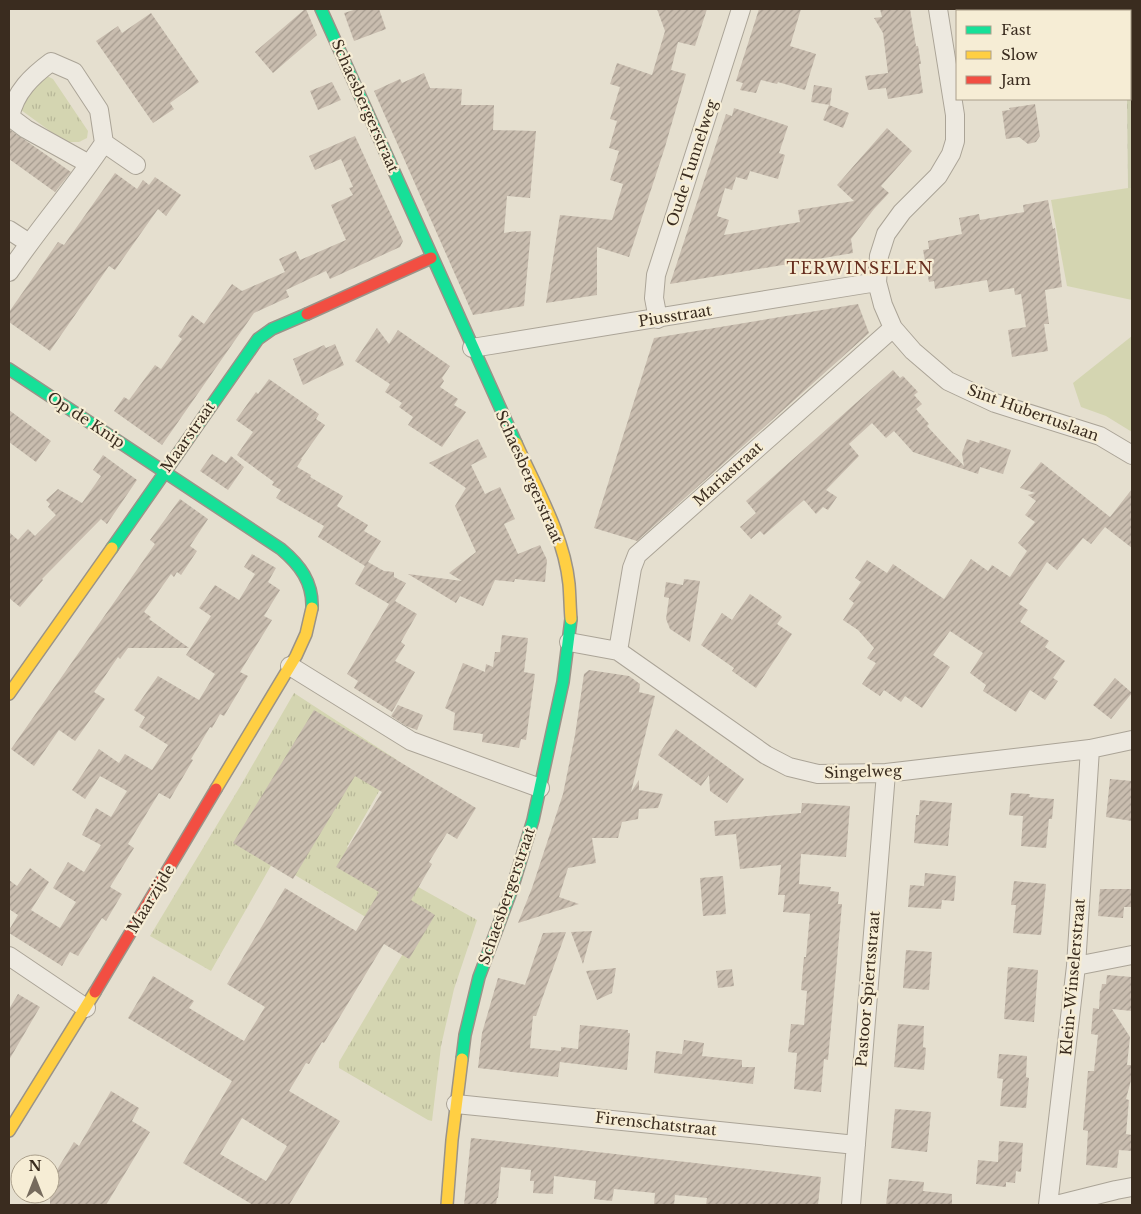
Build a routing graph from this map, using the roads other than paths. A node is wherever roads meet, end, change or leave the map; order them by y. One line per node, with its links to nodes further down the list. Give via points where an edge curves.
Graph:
1 (321, 9): 9 (street, Schaesbergerstraat)
2 (741, 9): 12 (street, Oude Tunnelweg, via 656,275 654,298)
3 (938, 9): 11 (street, via 955,141 938,176 902,212 886,234)
4 (104, 144): 5 (street); 5 (street, via 99,110 74,72 51,62 32,76 12,105 10,118); 6 (street)
5 (89, 164): 8 (street)
6 (136, 165)
7 (9, 230): 8 (street)
8 (29, 243): 10 (street)
9 (432, 258): 14 (street, Schaesbergerstraat); 17 (street, Maarstraat, via 258,338)
10 (9, 272)
11 (877, 282): 12 (street, Piusstraat); 13 (street, Sint Hubertuslaan)
12 (658, 319): 14 (street, Piusstraat)
13 (893, 328): 16 (street, Sint Hubertuslaan, via 913,351 948,381 995,403 1100,436); 19 (street, Mariastraat, via 637,554)
14 (472, 348): 18 (street, Schaesbergerstraat, via 556,532 568,583)
15 (9, 369): 17 (street, Op de Knip)
16 (1132, 455)
17 (164, 471): 20 (street, Maarzijde, via 289,556 306,578 312,605 311,623); 21 (street, Maarstraat)
18 (569, 642): 19 (street, Singelweg); 25 (street, Schaesbergerstraat, via 564,682)
19 (618, 651): 24 (street, Singelweg, via 766,755 789,767 818,774)
20 (290, 666): 25 (street, via 410,741); 29 (street, Maarzijde)
21 (9, 694)
22 (1132, 740): 23 (street, Singelweg)
23 (1090, 749): 24 (street, Singelweg); 28 (street, Klein-Winselerstraat)
24 (886, 773): 32 (street, Pastoor Spiertsstraat)
25 (540, 788): 30 (street, Schaesbergerstraat, via 523,858 479,977 465,1035)
26 (1132, 955): 28 (street)
27 (9, 956): 29 (street)
28 (1076, 966): 36 (street, Klein-Winselerstraat)
29 (86, 1008): 31 (street, Maarzijde)
30 (456, 1104): 32 (street, Firenschatstraat); 34 (street, Schaesbergerstraat)
31 (9, 1131)
32 (856, 1145): 35 (street, Pastoor Spiertsstraat)
33 (1132, 1187): 37 (street)
34 (447, 1205)
35 (851, 1205)
36 (1048, 1205)
37 (1056, 1205)

